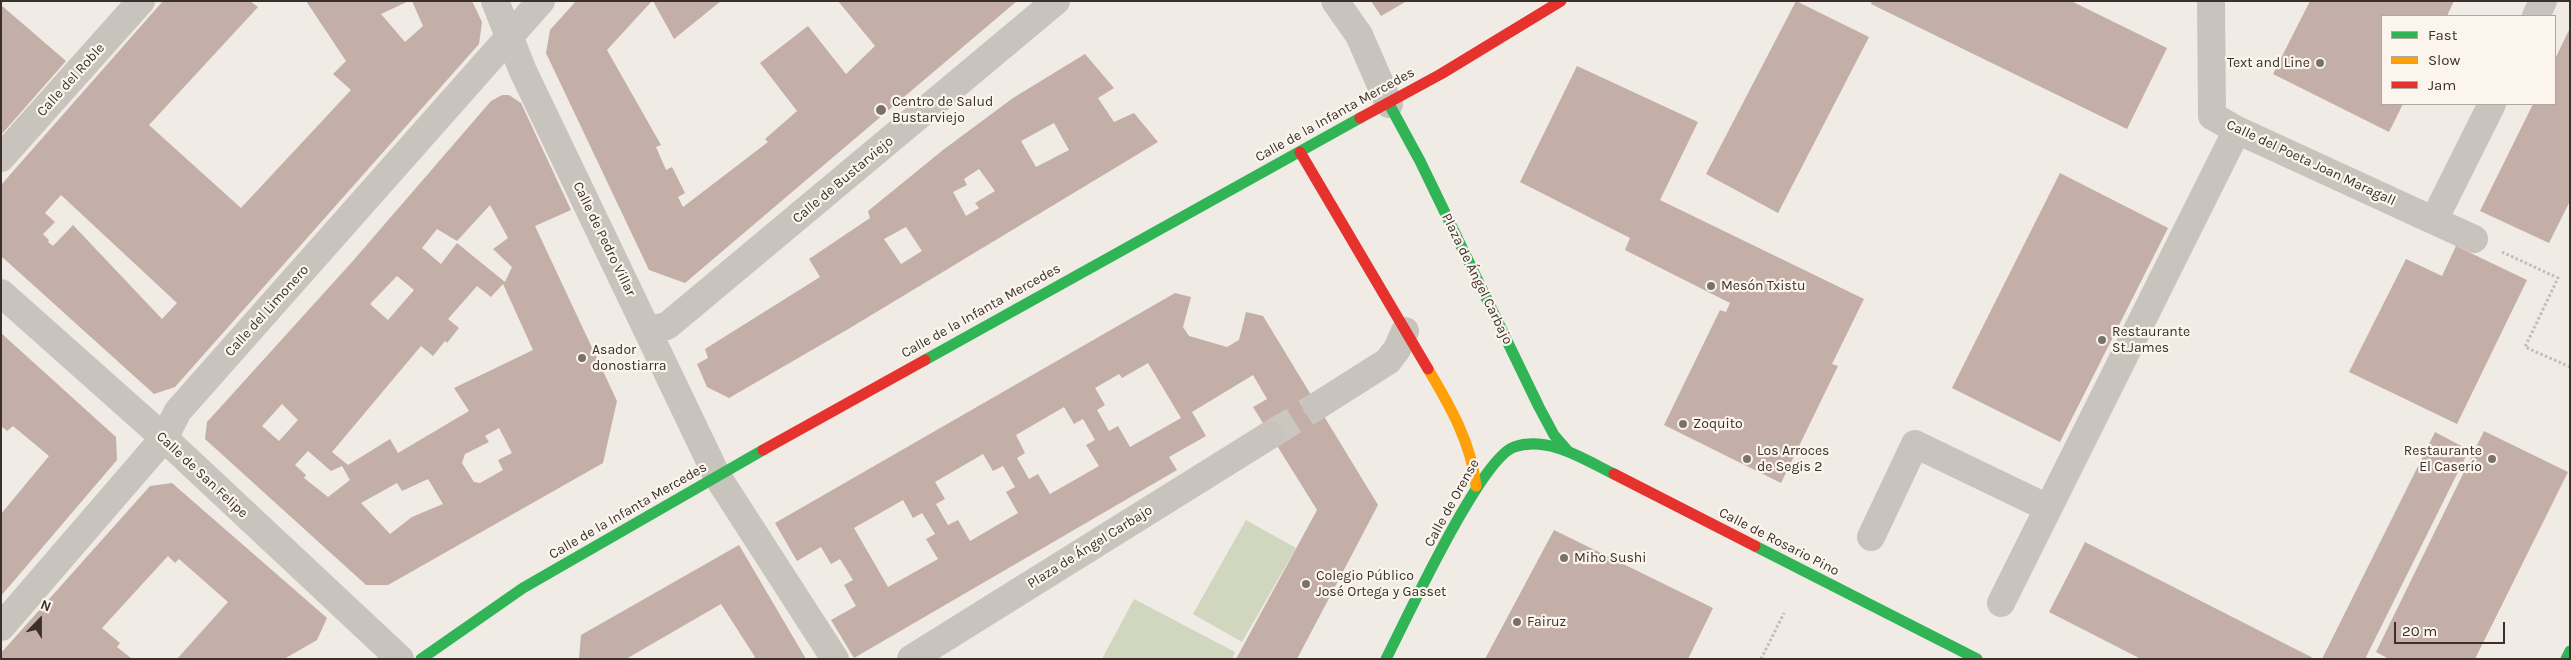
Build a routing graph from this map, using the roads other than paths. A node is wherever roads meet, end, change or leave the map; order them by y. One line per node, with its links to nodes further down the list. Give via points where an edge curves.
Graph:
1 (141, 1): 15 (street, Calle del Roble)
2 (495, 1): 10 (street, Calle de Pedro Villar)
3 (541, 1): 10 (street, Calle del Limonero)
4 (1056, 1): 19 (street, Calle de Bustarviejo, via 668,326)
5 (1335, 1): 11 (street, via 1359,35)
6 (1562, 1): 11 (street, Calle de la Infanta Mercedes)
7 (2211, 1): 13 (street, Calle del Poeta Joan Maragall, via 2212,116)
8 (2543, 1): 9 (street)
9 (2536, 15)
10 (509, 38): 19 (street, Calle de Pedro Villar); 23 (street, Calle del Limonero, via 178,411)
11 (1389, 104): 14 (street, Calle de la Infanta Mercedes); 24 (street, Plaza de Ángel Carbajo, via 1420,161 1538,408)
12 (2492, 105): 16 (street)
13 (2237, 130): 16 (street, Calle del Poeta Joan Maragall); 27 (street)
14 (1300, 152): 20 (street); 25 (street, Calle de la Infanta Mercedes)
15 (1, 158)
16 (2434, 220): 17 (street, Calle del Poeta Joan Maragall)
17 (2474, 239)
18 (1, 293): 23 (street, Calle de San Felipe)
19 (648, 330): 25 (street, Calle de Pedro Villar)
20 (1405, 331): 21 (street, via 1398,349 1388,361); 26 (street, via 1466,438 1473,459)
21 (1317, 406)
22 (1270, 435): 35 (street, Plaza de Ángel Carbajo)
23 (164, 438): 30 (street, Calle del Limonero); 32 (street, Calle de San Felipe)
24 (1568, 451): 26 (street, Calle de Orense, via 1528,443 1512,446 1494,460); 37 (street, Calle de Rosario Pino)
25 (717, 476): 33 (street, Calle de la Infanta Mercedes, via 523,588); 34 (street)
26 (1476, 486): 36 (street, Calle de Orense)
27 (2048, 508): 28 (street, via 1915,444); 29 (street)
28 (1871, 537)
29 (2000, 603)
30 (1, 626)
31 (2570, 651): 38 (street)
32 (400, 659)
33 (421, 659)
34 (836, 659)
35 (911, 659)
36 (1386, 659)
37 (1977, 659)
38 (2566, 659)

